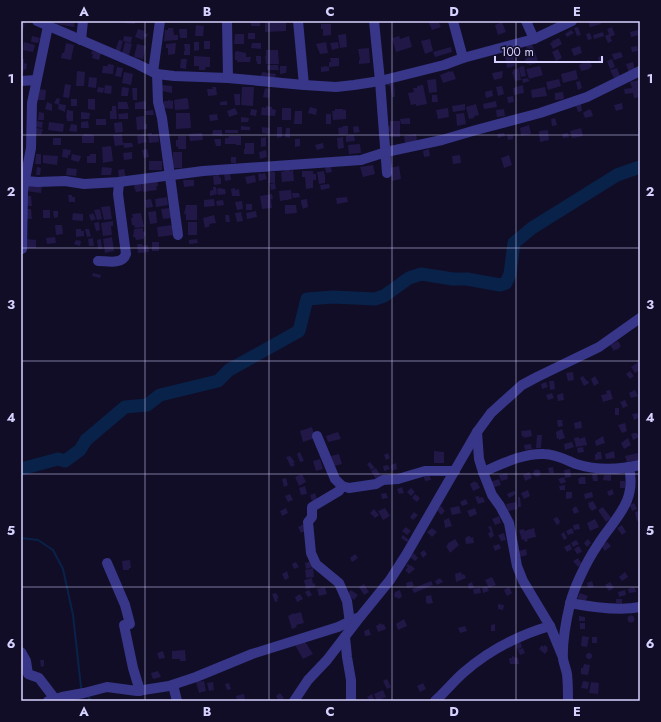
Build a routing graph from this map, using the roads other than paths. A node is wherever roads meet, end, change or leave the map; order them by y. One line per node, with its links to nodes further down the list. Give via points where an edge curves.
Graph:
1 (37, 21): 10 (street)
2 (83, 21): 12 (street)
3 (160, 21): 15 (street)
4 (227, 21): 16 (street)
5 (298, 21): 20 (street)
6 (374, 21): 19 (street)
7 (453, 21): 13 (street)
8 (526, 21): 11 (street)
9 (572, 21): 11 (street)
10 (48, 26): 12 (street); 17 (street)
11 (534, 39): 13 (street)
12 (81, 40): 15 (street)
13 (462, 58): 19 (street)
14 (640, 71): 21 (street, via 587,97 540,113 442,140)
15 (154, 73): 16 (street); 23 (street)
16 (228, 78): 20 (street)
17 (36, 80): 18 (street); 24 (street, via 32,103 31,148)
18 (21, 81)
19 (380, 81): 20 (street, via 336,87); 21 (street)
20 (304, 85)
21 (386, 152): 22 (street); 23 (street, via 361,160)
22 (387, 173)
23 (170, 174): 25 (street); 26 (street)
24 (25, 181): 25 (street, via 66,181 84,184); 27 (street)
25 (119, 182): 28 (street, via 125,258 121,261)
26 (178, 235)
27 (22, 249)
28 (98, 262)
29 (640, 318): 30 (street, via 599,347 522,385 491,413)
30 (477, 432): 34 (street); 35 (street, via 479,459)
31 (317, 436): 36 (street, via 332,473)
32 (640, 465): 33 (street)
33 (629, 468): 35 (street, via 596,469 544,454 524,456); 38 (street, via 632,481 626,504 597,546)
34 (455, 471): 36 (street, via 425,471 398,479 383,480 376,484 349,488); 40 (street, via 390,580)
35 (483, 472): 42 (street, via 492,495 509,522 514,557 523,581)
36 (342, 486): 41 (street, via 339,492 312,507 308,534 316,564 342,588)
37 (107, 563): 47 (street, via 125,605 130,624 124,625)
38 (570, 603): 39 (street, via 620,608); 45 (street)
39 (640, 607)
40 (360, 617): 41 (street); 43 (street)
41 (350, 623): 46 (street, via 252,654)
42 (550, 626): 45 (street); 52 (street, via 526,634 482,658)
43 (345, 637): 50 (street, via 308,680); 51 (street)
44 (21, 652): 48 (street, via 26,661 28,674 39,678)
45 (564, 659): 53 (street)
46 (173, 685): 47 (street); 49 (street)
47 (140, 691): 48 (street, via 107,687)
48 (51, 700)
49 (177, 701)
50 (294, 701)
51 (351, 701)
52 (435, 701)
53 (568, 701)

